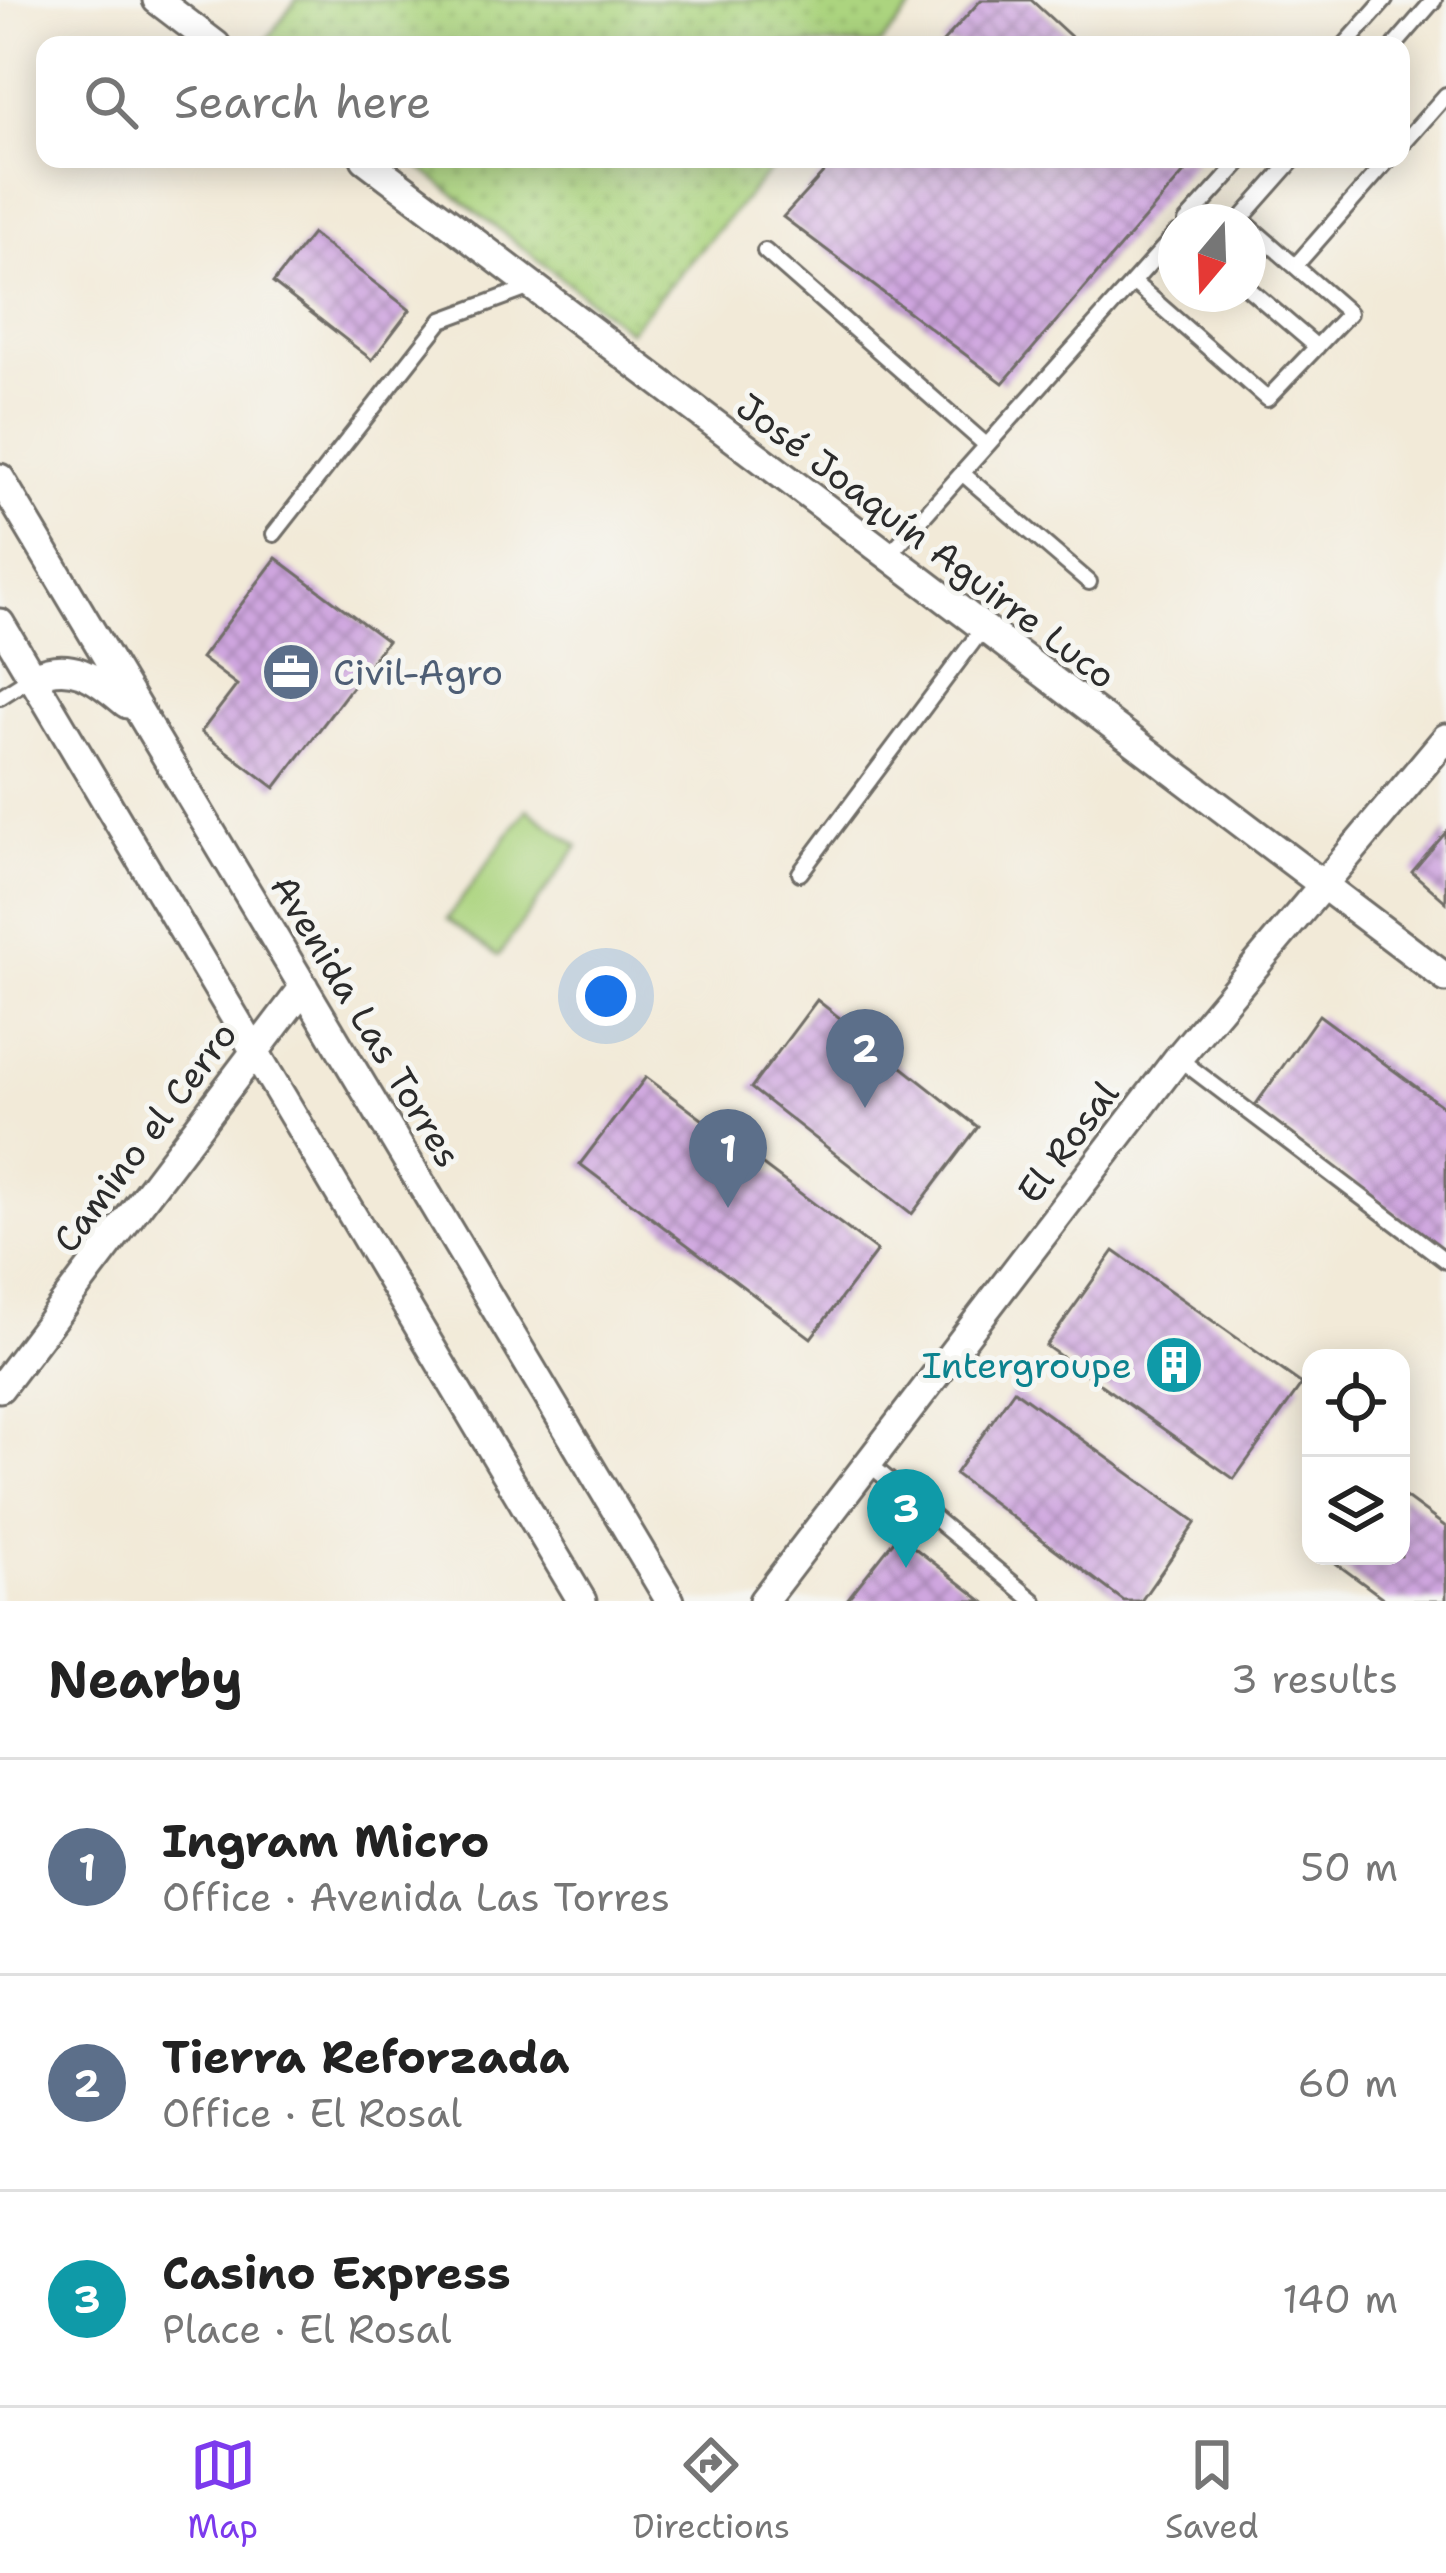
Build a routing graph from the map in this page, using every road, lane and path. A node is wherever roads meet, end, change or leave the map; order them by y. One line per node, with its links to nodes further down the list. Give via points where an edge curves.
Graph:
1 (157, 0): 4 (street)
2 (1385, 0): 5 (lane)
3 (1434, 0): 6 (lane)
4 (204, 36)
5 (1353, 36)
6 (1403, 36)
7 (1446, 95): 8 (lane)
8 (1410, 136)
9 (376, 168): 20 (street, José Joaquín Aguirre Luco)
10 (1235, 168): 13 (lane)
11 (1286, 168): 14 (lane)
12 (1381, 168): 18 (lane)
13 (1202, 204)
14 (1256, 204)
15 (1266, 242): 18 (lane)
16 (765, 251): 23 (lane)
17 (1158, 254): 19 (lane)
18 (1295, 265): 22 (lane, via 1349,313)
19 (1133, 282): 22 (lane, via 1268,399); 23 (lane)
20 (531, 287): 27 (lane, via 442,320); 28 (street, José Joaquín Aguirre Luco)
21 (1266, 304): 22 (lane)
22 (1316, 347)
23 (986, 445): 24 (lane)
24 (962, 473): 28 (lane); 29 (lane)
25 (0, 478): 26 (street, Avenida Las Torres)
26 (11, 517): 34 (street, Avenida Las Torres)
27 (274, 534)
28 (886, 559): 31 (street, José Joaquín Aguirre Luco)
29 (1089, 582)
30 (0, 623): 32 (street)
31 (981, 631): 36 (lane); 37 (street, José Joaquín Aguirre Luco)
32 (33, 676): 33 (lane); 34 (street, via 58,665 78,670); 40 (street)
33 (0, 697)
34 (145, 718): 39 (street, Avenida Las Torres)
35 (1446, 738): 37 (street, El Rosal)
36 (800, 873)
37 (1322, 880): 38 (street, José Joaquín Aguirre Luco); 41 (street, El Rosal)
38 (1446, 978)
39 (304, 987): 40 (street, Camino el Cerro); 46 (street, Avenida Las Torres)
40 (254, 1053): 43 (street, Camino el Cerro); 45 (street)
41 (1178, 1058): 42 (lane); 44 (street, El Rosal)
42 (1446, 1261)
43 (0, 1388)
44 (868, 1463): 47 (street, El Rosal); 48 (lane)
45 (582, 1601)
46 (670, 1601)
47 (763, 1601)
48 (1034, 1601)

